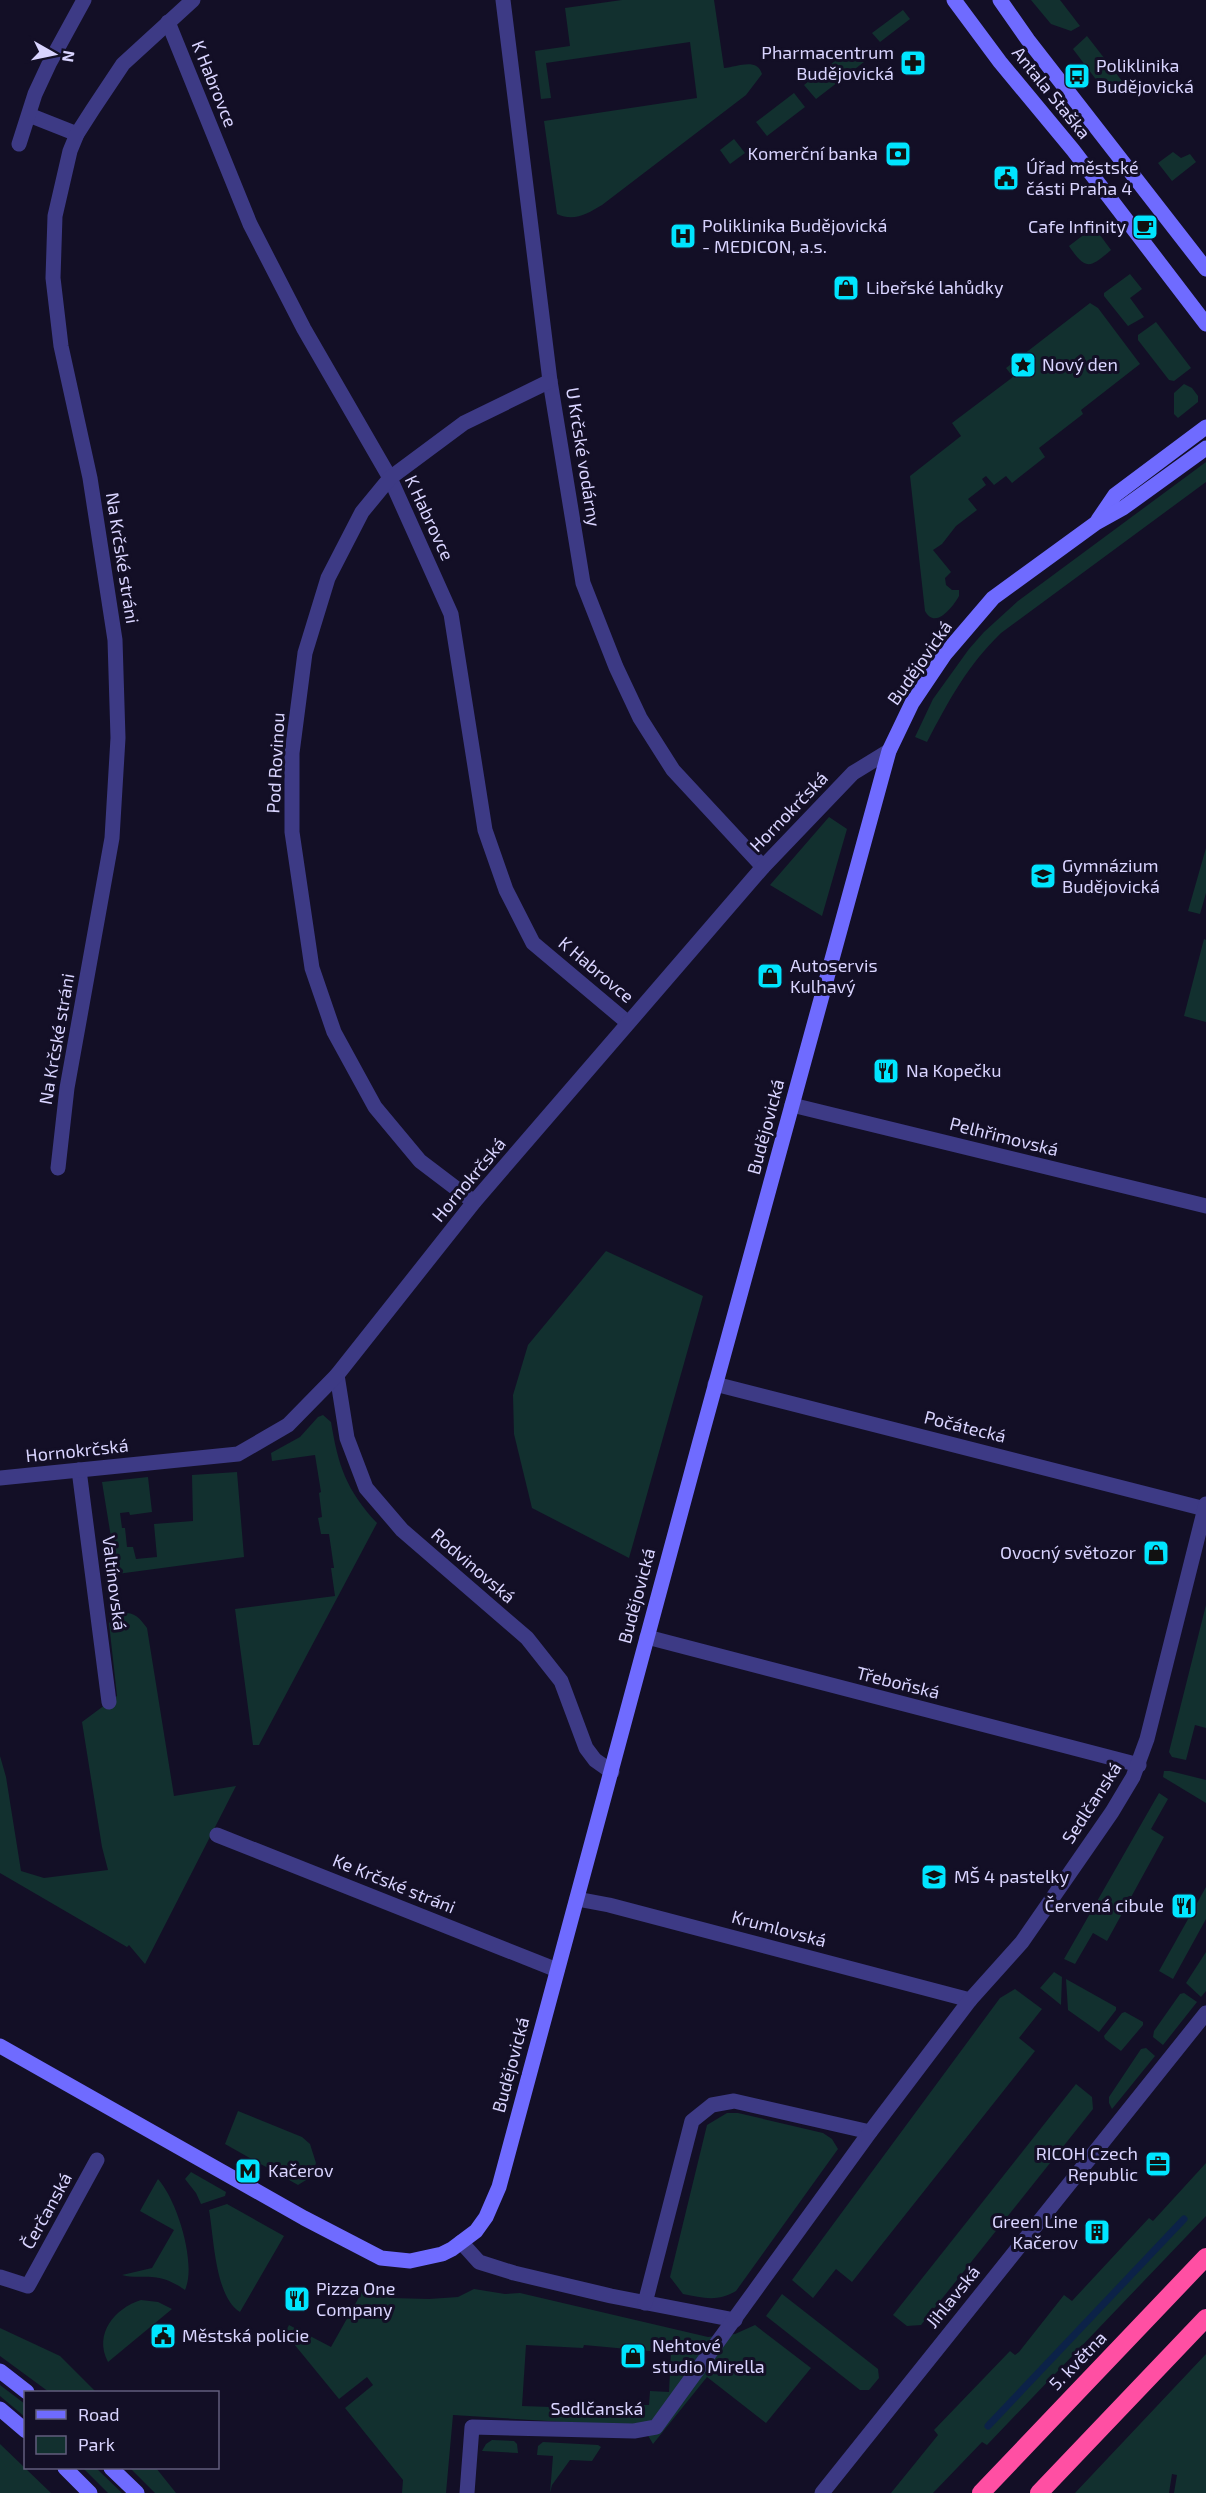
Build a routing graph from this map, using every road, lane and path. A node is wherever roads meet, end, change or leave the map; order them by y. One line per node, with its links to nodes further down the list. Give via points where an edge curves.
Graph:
1 (84, 0): 7 (street, via 49,63)
2 (193, 0): 6 (street, Na Krčské stráni)
3 (503, 0): 12 (street, U Krčské vodárny)
4 (954, 0): 11 (street, Antala Staška)
5 (1000, 0): 10 (street, Antala Staška)
6 (168, 22): 8 (street, Na Krčské stráni, via 123,64); 15 (street, K Habrovce, via 250,224 304,329)
7 (29, 116): 8 (street); 9 (street)
8 (77, 134): 21 (street, Na Krčské stráni, via 55,216 53,278 61,346 90,478 115,640 118,738 112,838 67,1088)
9 (19, 144)
10 (1206, 269)
11 (1206, 324)
12 (550, 381): 15 (street, Pod Rovinou, via 464,423); 18 (street, U Krčské vodárny, via 583,583 616,667 640,718 673,770)
13 (1206, 427): 16 (street, Budějovická, via 1115,495)
14 (1206, 448): 16 (street, Budějovická)
15 (390, 478): 19 (street, K Habrovce, via 451,614 485,830 506,890 533,943); 22 (street, Pod Rovinou, via 362,512 328,578 305,653 292,753 292,832 312,968 334,1032 375,1107 420,1161)
16 (1096, 523): 17 (street, Budějovická, via 993,598 945,654 912,703)
17 (889, 751): 18 (street, Hornokrčská, via 853,773); 20 (street, Budějovická)
18 (763, 867): 19 (street, Hornokrčská)
19 (627, 1022): 22 (street, Hornokrčská)
20 (792, 1105): 23 (street, Pelhřimovská); 25 (street, Budějovická)
21 (58, 1168)
22 (474, 1202): 24 (street, Hornokrčská)
23 (1206, 1206)
24 (337, 1375): 26 (street, Hornokrčská, via 288,1425 238,1454); 32 (street, Rodvinovská, via 347,1438 366,1488 402,1530 528,1638 561,1681 586,1748)
25 (715, 1384): 28 (street, Počátecká); 29 (street, Budějovická)
26 (79, 1470): 27 (street, Hornokrčská); 30 (street, Valtínovská)
27 (0, 1478)
28 (1205, 1506): 31 (street, Sedlčanská)
29 (647, 1637): 31 (street, Třeboňská); 32 (street, Budějovická)
30 (109, 1702)
31 (1139, 1765): 36 (street, Sedlčanská, via 1112,1812 1022,1942)
32 (612, 1772): 34 (street, Budějovická)
33 (217, 1835): 35 (street, Ke Krčské stráni)
34 (577, 1899): 35 (street, Budějovická); 36 (street, Krumlovská)
35 (557, 1970): 41 (street, Budějovická, via 499,2187 486,2217)
36 (970, 2000): 39 (street, Sedlčanská)
37 (1206, 2013): 56 (street, Jihlavská)
38 (0, 2046): 41 (street, Budějovická, via 381,2258 410,2260 442,2254)
39 (870, 2132): 44 (street, via 734,2101 712,2105 692,2121); 46 (street, Sedlčanská)
40 (97, 2160): 43 (street, Čerčanská, via 28,2286)
41 (461, 2242): 44 (street, via 480,2262 514,2274)
42 (1206, 2257): 57 (highway, 5. května)
43 (0, 2277)
44 (645, 2303): 46 (street)
45 (1206, 2318): 58 (highway)
46 (735, 2320): 55 (street, Sedlčanská, via 656,2427 634,2432 472,2427)
47 (0, 2371): 48 (street)
48 (26, 2391)
49 (0, 2409): 50 (street)
50 (24, 2429)
51 (66, 2469): 53 (street)
52 (112, 2469): 54 (street)
53 (90, 2493)
54 (137, 2493)
55 (467, 2493)
56 (822, 2493)
57 (981, 2493)
58 (1039, 2493)

